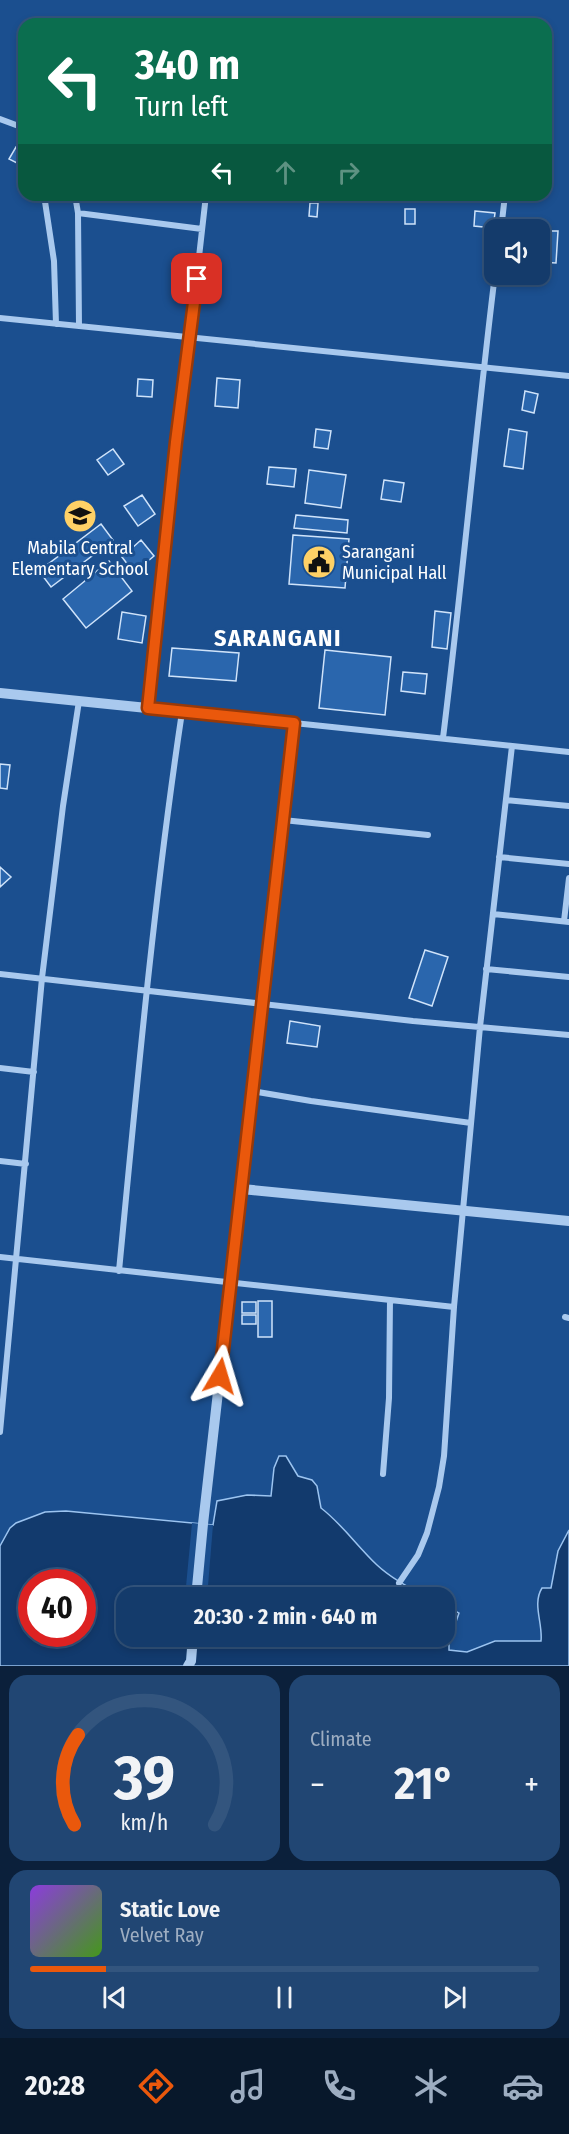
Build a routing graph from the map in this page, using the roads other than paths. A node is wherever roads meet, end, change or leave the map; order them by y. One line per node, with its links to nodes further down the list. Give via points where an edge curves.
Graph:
1 (0, 119): 2 (street)
2 (18, 126)
3 (45, 201): 12 (street, via 54,261)
4 (76, 201): 7 (street)
5 (205, 201): 9 (street)
6 (504, 201): 8 (street)
7 (78, 213): 9 (street); 13 (street)
8 (502, 219)
9 (202, 229): 14 (street)
10 (494, 285): 15 (street)
11 (0, 318): 12 (street)
12 (56, 324): 13 (street)
13 (78, 326): 14 (street)
14 (191, 338): 15 (street); 19 (street)
15 (483, 366): 16 (street); 22 (street, via 458,621)
16 (569, 376)
17 (0, 693): 18 (street)
18 (79, 701): 19 (street); 37 (street)
19 (148, 708): 20 (street)
20 (182, 712): 21 (street); 38 (street)
21 (294, 723): 22 (street); 27 (street)
22 (442, 738): 23 (street)
23 (512, 746): 24 (street); 25 (street)
24 (569, 752)
25 (506, 800): 26 (street); 29 (street)
26 (569, 806)
27 (283, 820): 28 (street); 39 (street)
28 (428, 835)
29 (499, 857): 30 (street); 32 (street)
30 (569, 864)
31 (569, 878): 33 (street)
32 (493, 914): 33 (street); 34 (street)
33 (566, 921)
34 (486, 969): 36 (street); 40 (street)
35 (0, 974): 37 (street)
36 (569, 977)
37 (42, 978): 38 (street); 43 (street)
38 (145, 992): 39 (street); 53 (street)
39 (262, 1004): 40 (street); 44 (street)
40 (480, 1027): 41 (street); 45 (street)
41 (569, 1035)
42 (0, 1068): 43 (street)
43 (34, 1072): 47 (street)
44 (252, 1091): 45 (street); 48 (street)
45 (471, 1123): 49 (street)
46 (0, 1161): 47 (street)
47 (26, 1164): 52 (street)
48 (242, 1189): 49 (street); 54 (street)
49 (463, 1212): 50 (street); 56 (street)
50 (569, 1221)
51 (0, 1257): 52 (street)
52 (17, 1259): 53 (street); 57 (street)
53 (119, 1271): 54 (street)
54 (231, 1282): 55 (street); 61 (street)
55 (390, 1300): 56 (street); 59 (street, via 389,1398)
56 (454, 1307): 60 (street, via 439,1488 423,1545)
57 (4, 1355): 58 (street)
58 (0, 1432)
59 (382, 1474)
60 (399, 1583)
61 (197, 1587)
62 (192, 1647): 63 (street)
63 (188, 1666)

